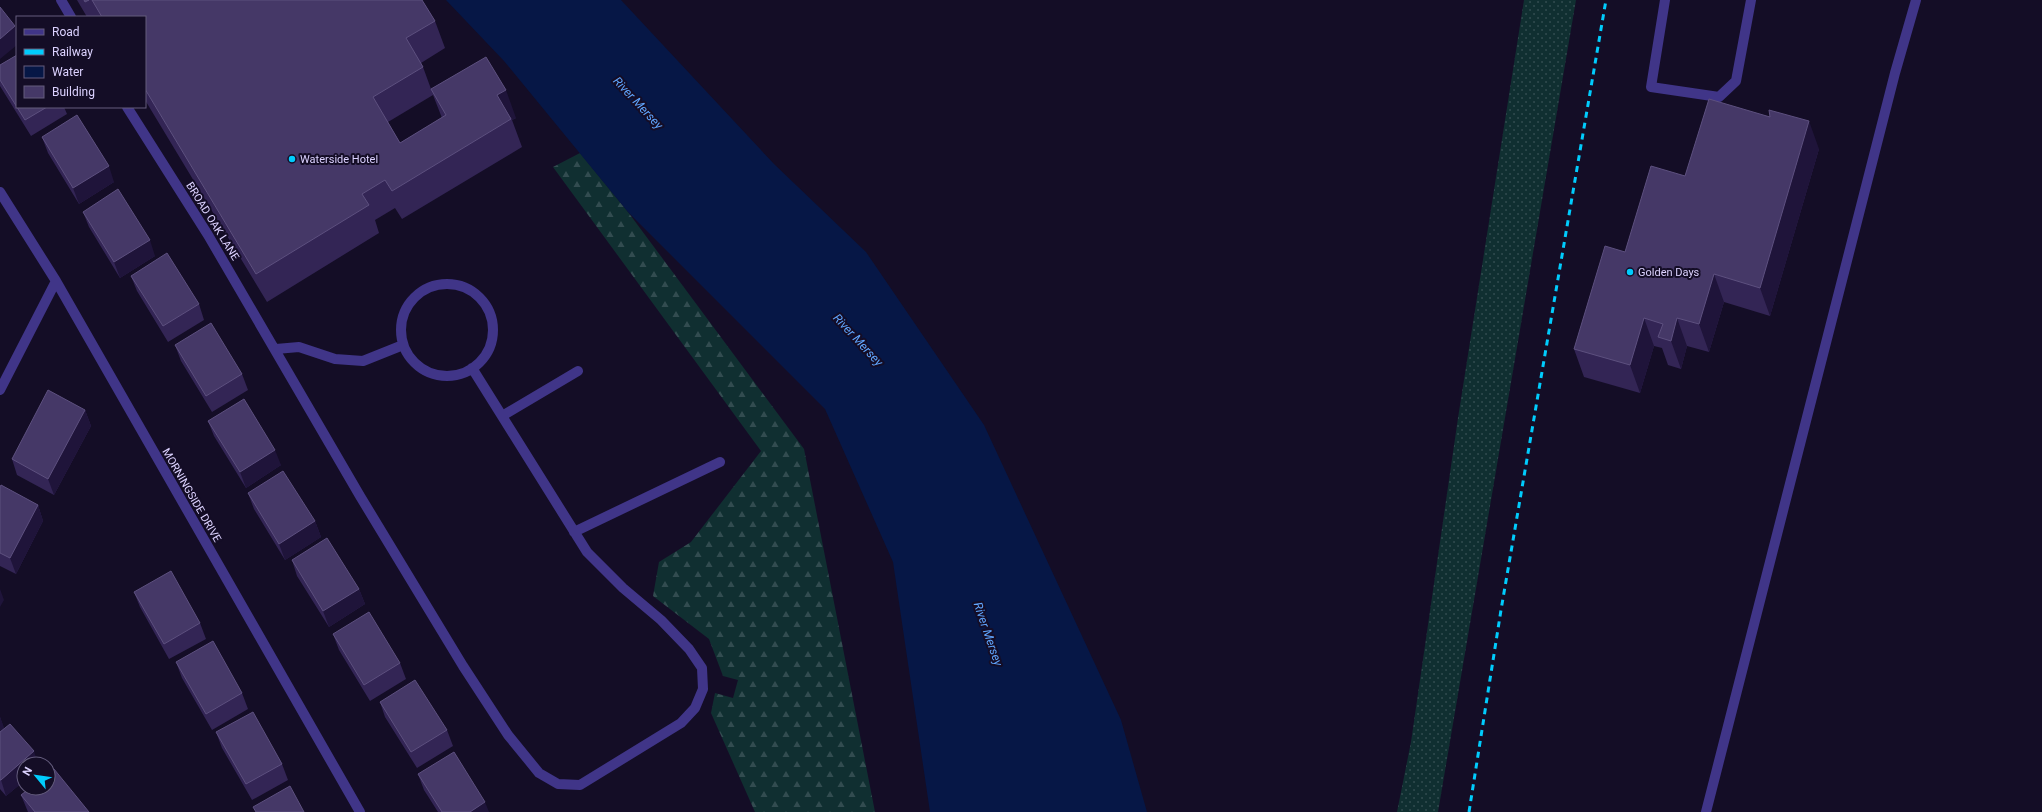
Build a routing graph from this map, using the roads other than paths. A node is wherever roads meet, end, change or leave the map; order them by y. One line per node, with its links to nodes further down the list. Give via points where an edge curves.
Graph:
1 (61, 0): 5 (street)
2 (1666, 0): 3 (street, via 1651,87 1719,97 1736,81)
3 (1751, 0)
4 (1916, 0): 18 (street, via 1895,73)
5 (70, 16)
6 (129, 108): 10 (street, BROAD OAK LANE)
7 (0, 192): 8 (street, MORNINGSIDE DRIVE)
8 (56, 280): 13 (street); 17 (street, MORNINGSIDE DRIVE)
9 (403, 345): 10 (street, via 363,361 335,359 299,347); 11 (street, via 410,359 422,370 436,375 452,376); 11 (street, via 400,331 402,316 409,302 420,292 434,285 449,283 464,286 477,294 493,319 494,335 489,350 480,363)
10 (276, 349): 16 (street, BROAD OAK LANE, via 368,509 508,735 538,773 558,784 580,785 680,722 695,708 703,689 702,668 689,649 587,552)
11 (472, 368): 14 (street, BROAD OAK LANE)
12 (578, 371): 14 (street)
13 (0, 390)
14 (502, 416): 16 (street, BROAD OAK LANE)
15 (720, 462): 16 (street)
16 (574, 532)
17 (360, 812)
18 (1706, 812)

